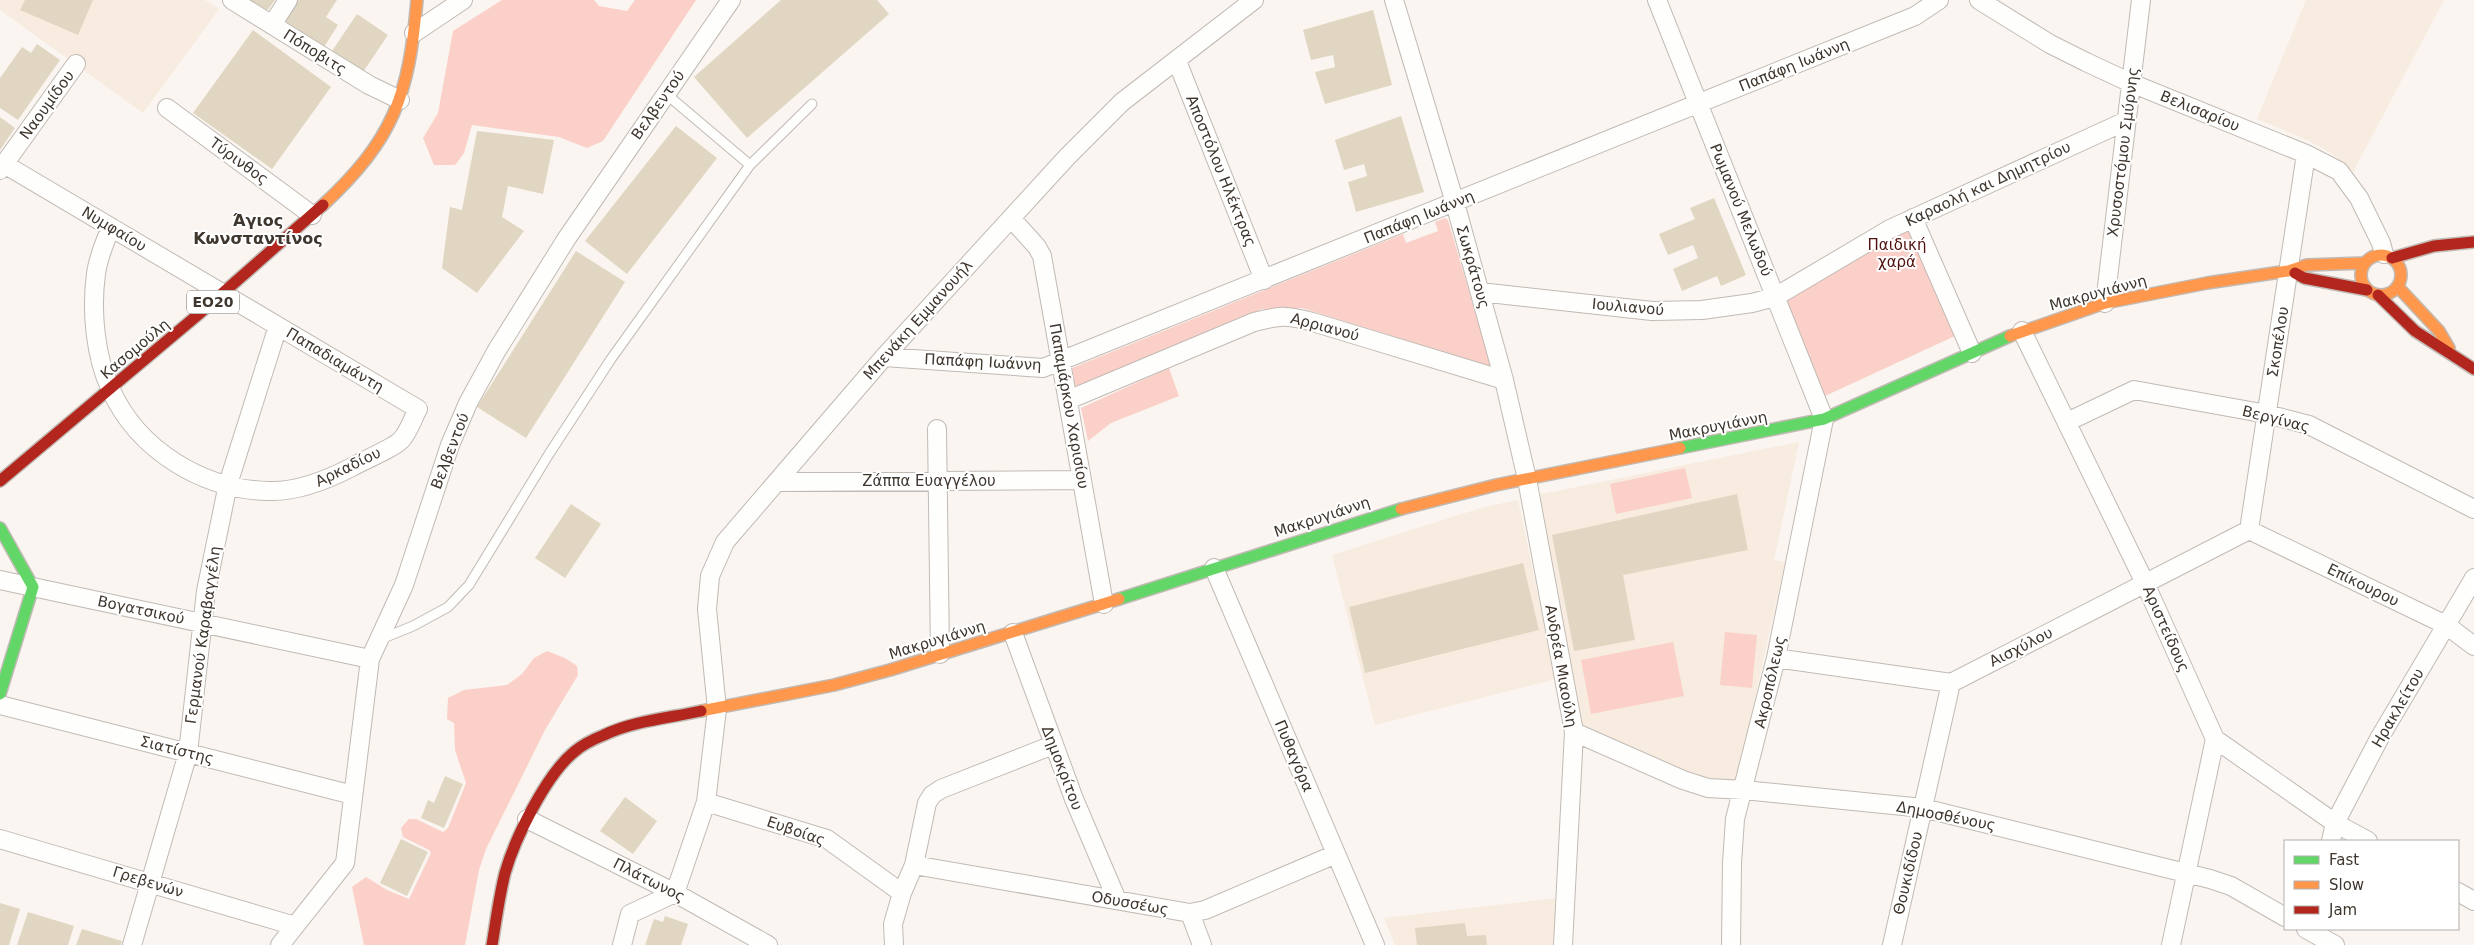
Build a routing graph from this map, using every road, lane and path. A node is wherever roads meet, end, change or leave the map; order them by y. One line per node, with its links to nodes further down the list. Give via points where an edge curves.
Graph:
1 (232, 0): 12 (street, Πόποβιτς)
2 (288, 0): 12 (street)
3 (417, 0): 13 (street, ΕΟ20)
4 (463, 0): 13 (street)
5 (731, 0): 17 (street, Βελβεντού)
6 (1254, 0): 14 (street, Μπενάκη Εμμανουήλ)
7 (1394, 0): 26 (street, Σωκράτους)
8 (1657, 0): 20 (street, Ρωμανού Μελωδού)
9 (1939, 0): 20 (street, Παπάφη Ιωάννη, via 1915,16)
10 (1979, 0): 16 (street, Βελισαρίου, via 2050,44)
11 (2140, 0): 16 (street, Χρυσοστόμου Σμύρνης)
12 (272, 25): 18 (street, Πόποβιτς, via 369,85)
13 (414, 33): 18 (street, ΕΟ20, via 408,76)
14 (1177, 61): 28 (street, Μπενάκη Εμμανουήλ, via 1122,102); 39 (street, Αποστόλου Ηλέκτρας)
15 (76, 64): 25 (street, Ναουμίδου)
16 (2131, 83): 22 (street, Χρυσοστόμου Σμύρνης); 23 (street, Βελισαρίου)
17 (665, 93): 24 (lane); 79 (street, Βελβεντού, via 529,297 468,403 450,445 404,586)
18 (400, 100): 27 (street, Κασομούλη / ΕΟ20, via 378,144 336,194)
19 (812, 104): 24 (lane)
20 (1698, 104): 26 (street, Παπάφη Ιωάννη); 44 (street, Ρωμανού Μελωδού)
21 (167, 108): 27 (street, Τύρινθος)
22 (2126, 121): 29 (street, Καραολή και Δημητρίου); 45 (street, Χρυσοστόμου Σμύρνης)
23 (2306, 154): 33 (street, Βελισαρίου, via 2338,172 2349,185); 37 (street, Σκοπέλου)
24 (750, 165): 79 (lane, via 611,359 470,585 448,608)
25 (2, 167): 30 (street, Νυμφαίου)
26 (1455, 203): 39 (street, Παπάφη Ιωάννη); 41 (street, Σωκράτους)
27 (312, 215): 43 (street, Κασομούλη / ΕΟ20)
28 (1011, 218): 50 (street, Μπενάκη Εμμανουήλ); 51 (street, Παπαμάρκου Χαρισίου, via 1042,256)
29 (1913, 218): 44 (street, Καραολή και Δημητρίου); 48 (street)
30 (111, 227): 43 (street, Νυμφαίου); 54 (street, Αρκαδίου, via 100,254 94,291 100,352)
31 (2474, 242): 33 (street, Μακρυγιάννη)
32 (2474, 250): 34 (street)
33 (2388, 256): 35 (street, Μακρυγιάννη, via 2370,258); 38 (street, via 2399,264)
34 (2457, 256)
35 (2365, 263): 37 (street, Μακρυγιάννη, via 2307,265); 42 (street, via 2361,277)
36 (2415, 267): 38 (street)
37 (2288, 271): 42 (street, Μακρυγιάννη, via 2304,278); 45 (street, Μακρυγιάννη); 56 (street, Σκοπέλου)
38 (2402, 272): 40 (street)
39 (1264, 280): 51 (street, Παπάφη Ιωάννη)
40 (2398, 287): 42 (street, via 2393,292); 49 (street, via 2439,331)
41 (1480, 292): 44 (street, Ιουλιανού, via 1670,311 1752,303); 53 (street, Σωκράτους)
42 (2373, 293): 49 (street, via 2415,331)
43 (223, 294): 46 (street, Παπαδιαμάντη); 54 (street, Κασομούλη / ΕΟ20)
44 (1775, 296): 57 (street, Ρωμανού Μελωδού)
45 (2105, 303): 47 (street, Μακρυγιάννη)
46 (278, 326): 60 (street, Παπαδιαμάντη, via 418,409); 66 (street, Γερμανού Καραβαγγέλη)
47 (2022, 331): 48 (street, Μακρυγιάννη); 58 (street, Αριστείδους)
48 (1972, 353): 57 (street, Μακρυγιάννη)
49 (2452, 354): 52 (street)
50 (884, 357): 51 (street, Παπάφη Ιωάννη, via 1043,368); 65 (street, Μπενάκη Εμμανουήλ)
51 (1061, 361): 55 (street, Παπαμάρκου Χαρισίου)
52 (2474, 369)
53 (1504, 380): 55 (street, Αρριανού, via 1293,316 1278,316 1254,322); 61 (street, Σωκράτους)
54 (110, 389): 63 (street, Κασομούλη / ΕΟ20); 66 (street, Αρκαδίου, via 132,424 168,458 188,470)
55 (1068, 400): 62 (street, Παπαμάρκου Χαρισίου)
56 (2267, 414): 58 (street, Βεργίνας, via 2134,390); 67 (street, Βεργίνας, via 2309,425); 69 (street, Σκοπέλου)
57 (1824, 419): 61 (street, Μακρυγιάννη); 82 (street, Ακροπόλεως)
58 (2067, 422): 73 (street, Αριστείδους)
59 (938, 429): 64 (street)
60 (401, 440): 66 (street, Αρκαδίου, via 314,484 270,491)
61 (1527, 479): 70 (street, Μακρυγιάννη, via 1380,514); 88 (street, Ανδρέα Μιαούλη)
62 (1082, 480): 64 (street, Ζάππα Ευαγγέλου); 75 (street, Παπαμάρκου Χαρισίου)
63 (0, 481)
64 (938, 481): 65 (street, Ζάππα Ευαγγέλου); 81 (street)
65 (777, 482): 87 (street, Μπενάκη Εμμανουήλ, via 725,542 710,576 707,609)
66 (228, 484): 76 (street, Γερμανού Καραβαγγέλη)
67 (2474, 509)
68 (0, 528): 74 (street)
69 (2249, 530): 73 (street, Αισχύλου); 77 (street, Επίκουρου)
70 (1214, 568): 75 (street, Μακρυγιάννη); 101 (street, Πυθαγόρα)
71 (2474, 578): 77 (street, Ηρακλείτου)
72 (0, 580): 74 (street, Βογατσικού)
73 (2145, 583): 84 (street, Αισχύλου); 89 (street, Αριστείδους)
74 (33, 587): 76 (street, Βογατσικού); 85 (street)
75 (1104, 604): 78 (street, Μακρυγιάννη)
76 (202, 623): 83 (street, Βογατσικού); 91 (street, Γερμανού Καραβαγγέλη)
77 (2446, 625): 80 (street, Επίκουρου); 97 (street, Ηρακλείτου, via 2380,737)
78 (1013, 633): 81 (street, Μακρυγιάννη); 90 (street, Δημοκρίτου)
79 (381, 639): 83 (street, Βελβεντού)
80 (2474, 646)
81 (940, 654): 87 (street, Μακρυγιάννη, via 834,685)
82 (1776, 658): 84 (street); 92 (street, Ακροπόλεως)
83 (370, 659): 93 (street, Βελβεντού)
84 (1951, 683): 95 (street, Θουκιδίδου)
85 (0, 694)
86 (0, 704): 91 (street, Σιατίστης)
87 (717, 709): 94 (street, Μπενάκη Εμμανουήλ); 96 (street, Μακρυγιάννη, via 619,729 589,742 575,751 553,775)
88 (1574, 732): 92 (street, Δημοσθένους, via 1683,780 1708,788); 122 (street, Ανδρέα Μιαούλη)
89 (2215, 739): 97 (street); 103 (street)
90 (1053, 745): 102 (street, via 932,795 924,813); 108 (street, Δημοκρίτου)
91 (188, 753): 93 (street, Σιατίστης); 104 (street, Γερμανού Καραβαγγέλη)
92 (1744, 790): 95 (street, Δημοσθένους); 123 (street, Ακροπόλεως, via 1735,819)
93 (353, 795): 112 (street, Βελβεντού, via 345,862)
94 (706, 802): 105 (street, Μπενάκη Εμμανουήλ); 106 (street, Ευβoίας, via 827,840)
95 (1923, 808): 103 (street, Δημοσθένους); 124 (street, Θουκιδίδου)
96 (527, 819): 105 (street, Πλάτωνος); 116 (street, Μακρυγιάννη, via 505,873)
97 (2335, 823): 99 (street, Ηρακλείτου); 100 (street)
98 (0, 839): 104 (street, Γρεβενών)
99 (2331, 840)
100 (2366, 840)
101 (1336, 854): 110 (street, Οδυσσέως, via 1205,910); 121 (street, Πυθαγόρα)
102 (914, 865): 106 (street); 108 (street, Οδυσσέως)
103 (2185, 871): 111 (street, Δημοσθένους, via 2231,886); 125 (street)
104 (151, 883): 112 (street, Γρεβενών); 114 (street, Γερμανού Καραβαγγέλη)
105 (675, 893): 117 (street, via 630,914); 118 (street, Πλάτωνος)
106 (902, 893): 119 (street, via 893,924)
107 (2459, 893): 109 (street)
108 (1117, 900): 110 (street, Οδυσσέως)
109 (2474, 901)
110 (1190, 913): 120 (street)
111 (2284, 916)
112 (295, 926): 115 (street, Βελβεντού)
113 (2309, 933): 126 (street)
114 (132, 945)
115 (280, 945)
116 (492, 945)
117 (622, 945)
118 (768, 945)
119 (894, 945)
120 (1202, 945)
121 (1375, 945)
122 (1563, 945)
123 (1731, 945)
124 (1892, 945)
125 (2171, 945)
126 (2335, 945)

